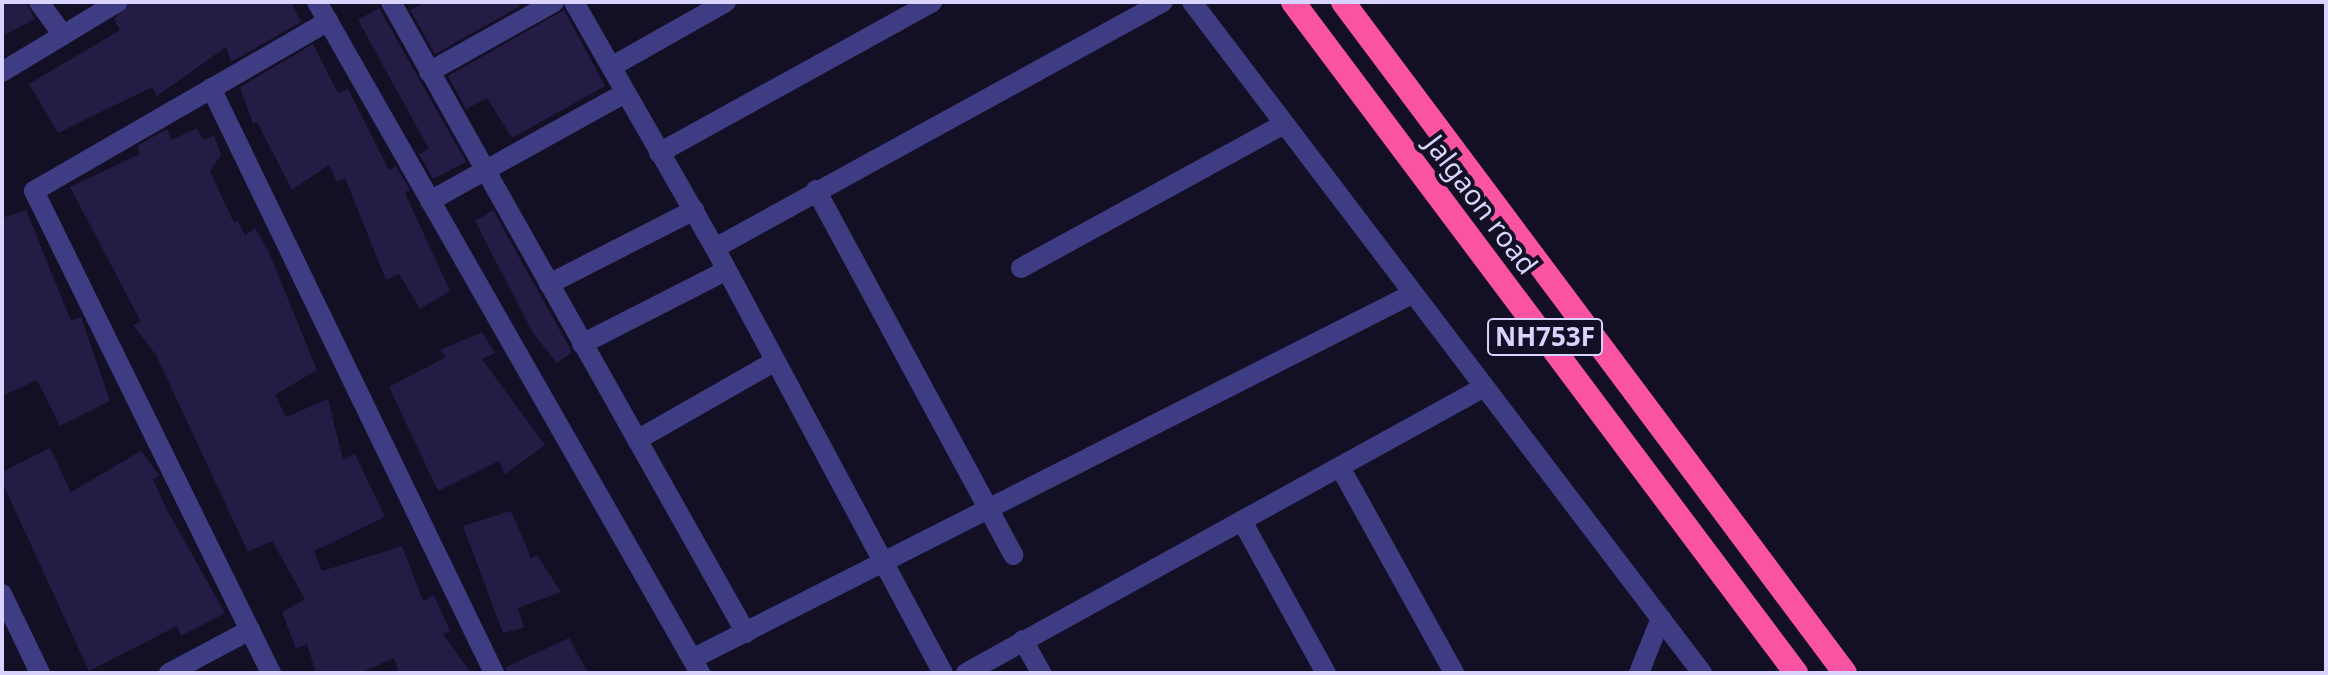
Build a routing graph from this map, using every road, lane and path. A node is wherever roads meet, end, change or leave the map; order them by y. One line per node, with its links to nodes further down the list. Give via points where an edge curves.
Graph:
1 (39, 2): 15 (street)
2 (118, 2): 15 (street)
3 (317, 2): 14 (street)
4 (391, 2): 18 (street)
5 (554, 2): 18 (street)
6 (574, 2): 16 (street)
7 (726, 2): 13 (street)
8 (932, 2): 22 (street)
9 (1163, 2): 24 (street)
10 (1192, 2): 21 (street)
11 (1293, 2): 58 (highway, Jalgaon road / NH753F)
12 (1343, 2): 59 (highway, Jalgaon road / NH753F)
13 (692, 10): 16 (street)
14 (328, 21): 19 (street); 25 (street)
15 (63, 35): 17 (street)
16 (611, 67): 20 (street)
17 (2, 72)
18 (429, 72): 23 (street)
19 (211, 88): 43 (street, via 34,191); 50 (street)
20 (625, 93): 22 (street); 23 (street)
21 (1284, 124): 28 (street); 31 (street)
22 (659, 153): 26 (street)
23 (485, 171): 25 (street); 30 (street)
24 (816, 190): 27 (street); 37 (street)
25 (430, 201): 46 (street)
26 (694, 210): 27 (street); 30 (street)
27 (715, 248): 29 (street)
28 (1021, 268)
29 (725, 271): 32 (street); 33 (street)
30 (549, 284): 32 (street)
31 (1412, 294): 34 (street); 37 (street)
32 (582, 344): 35 (street)
33 (774, 362): 35 (street); 40 (street)
34 (1484, 387): 36 (street); 42 (street)
35 (637, 440): 44 (street)
36 (1340, 467): 38 (street); 55 (street)
37 (988, 511): 39 (street); 40 (street)
38 (1242, 521): 45 (street); 54 (street)
39 (1013, 555)
40 (884, 565): 44 (street); 51 (street)
41 (2, 594): 47 (street)
42 (1661, 618): 56 (street); 57 (street)
43 (250, 630): 48 (street); 49 (street)
44 (746, 633): 46 (street)
45 (1023, 640): 52 (street); 53 (street)
46 (696, 666)
47 (40, 673)
48 (169, 673)
49 (271, 673)
50 (494, 673)
51 (943, 673)
52 (966, 673)
53 (1041, 673)
54 (1326, 673)
55 (1454, 673)
56 (1639, 673)
57 (1702, 673)
58 (1796, 673)
59 (1845, 673)

